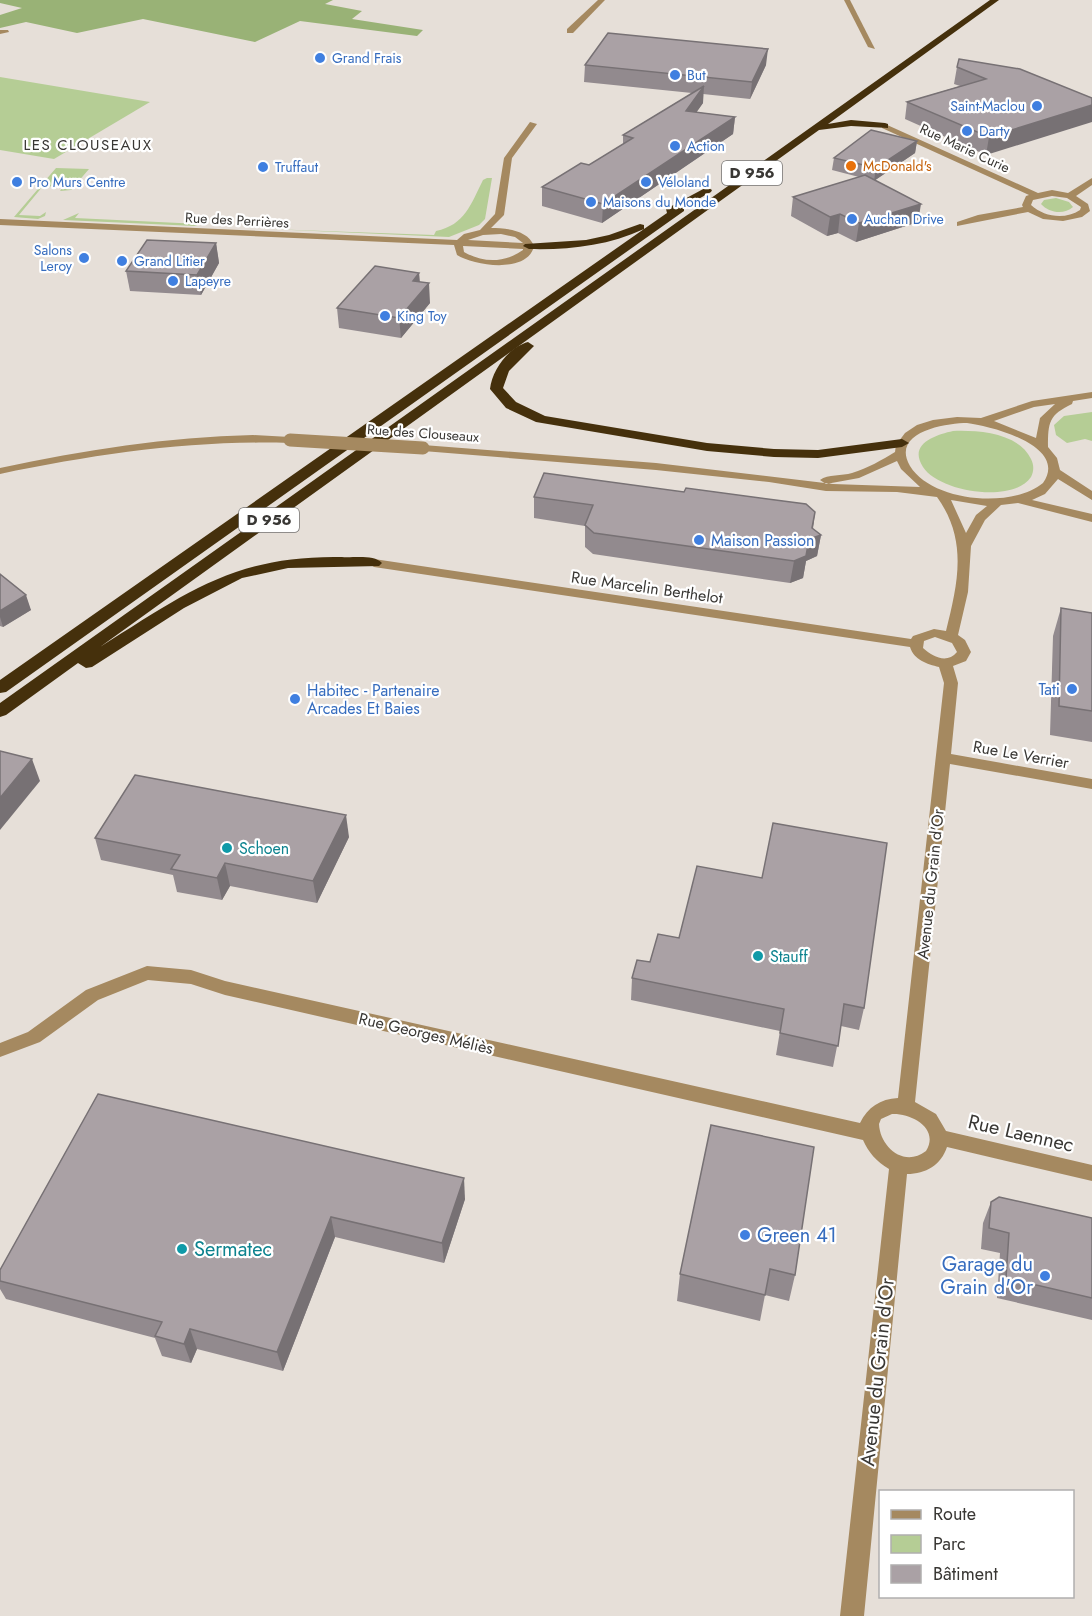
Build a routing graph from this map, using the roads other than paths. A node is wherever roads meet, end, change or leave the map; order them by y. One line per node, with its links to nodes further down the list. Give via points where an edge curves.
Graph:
1 (602, 0): 5 (street)
2 (847, 0): 8 (street)
3 (978, 0): 6 (highway)
4 (992, 2): 9 (highway, D 956)
5 (570, 31)
6 (932, 33)
7 (913, 46): 9 (highway, D 956)
8 (872, 47)
9 (897, 64): 14 (highway, D 956)
10 (858, 85): 11 (highway)
11 (840, 98)
12 (533, 124): 19 (street, via 508,158)
13 (885, 126): 14 (highway, via 851,123); 16 (street, Rue Marie Curie)
14 (814, 129): 28 (highway, D 956)
15 (1092, 181): 17 (street)
16 (1035, 195): 17 (street); 18 (street, via 1026,201)
17 (1070, 196): 20 (street, via 1085,206)
18 (1030, 209): 20 (street, via 1054,217); 23 (street)
19 (499, 215): 24 (street); 25 (street)
20 (1080, 215): 21 (street)
21 (1092, 221)
22 (0, 223): 26 (street, Rue des Perrières)
23 (960, 224)
24 (483, 232): 25 (street); 26 (street, via 467,236)
25 (508, 232): 27 (street, via 524,238)
26 (458, 244): 27 (street, Rue des Perrières); 27 (street, via 465,257 492,263 523,256)
27 (529, 246): 45 (highway, D 956, via 564,247 609,240 712,187)
28 (537, 327): 32 (highway, D 956, via 532,343 500,373 496,389 511,405 542,419 748,451); 51 (highway, D 956)
29 (1089, 396): 30 (street, via 1032,404); 31 (street, via 1065,403 1047,414)
30 (981, 422): 31 (street, via 1026,436); 32 (street, Rue des Clouseaux, via 959,420 922,427 908,436)
31 (1042, 447): 35 (street)
32 (900, 449): 37 (street, Rue des Clouseaux, via 886,463 857,476); 38 (street, via 902,466)
33 (63, 458): 34 (street, Rue des Clouseaux); 36 (street, Rue des Clouseaux); 37 (street, Rue des Clouseaux, bridge, via 186,439 245,438 564,458)
34 (0, 471)
35 (1054, 471): 39 (street); 40 (street, via 1051,482 1039,492)
36 (0, 478)
37 (781, 480): 38 (street, Rue des Clouseaux, via 830,488)
38 (937, 492): 41 (street, via 960,500); 43 (street, via 946,501)
39 (1092, 496)
40 (1019, 500): 41 (street); 42 (street)
41 (997, 503): 43 (street, via 980,518)
42 (1092, 518)
43 (965, 546): 46 (street, via 962,592)
44 (374, 563): 47 (street, Rue Marcelin Berthelot); 51 (highway, D 956, via 328,561 238,575)
45 (132, 596): 49 (highway, D 956); 50 (highway, D 956)
46 (951, 636): 47 (street, via 934,633); 48 (street, via 963,646 964,652 961,658)
47 (915, 644): 48 (street, via 921,656)
48 (945, 663): 52 (street, Avenue du Grain d'Or, via 951,683)
49 (0, 679)
50 (0, 688)
51 (0, 713)
52 (943, 758): 53 (street, Rue Le Verrier); 55 (street, Avenue du Grain d'Or)
53 (1092, 784)
54 (0, 1050): 56 (street, Rue Georges Méliès, via 34,1036 92,995 147,973 191,977 225,988)
55 (906, 1106): 56 (street, via 886,1107 874,1115); 57 (street, via 928,1117)
56 (869, 1133): 58 (street, via 884,1157)
57 (940, 1137): 58 (street, via 937,1153 924,1163); 59 (street, Rue Laennec)
58 (899, 1164): 60 (street, Avenue du Grain d'Or)
59 (1092, 1173)
60 (852, 1616)

